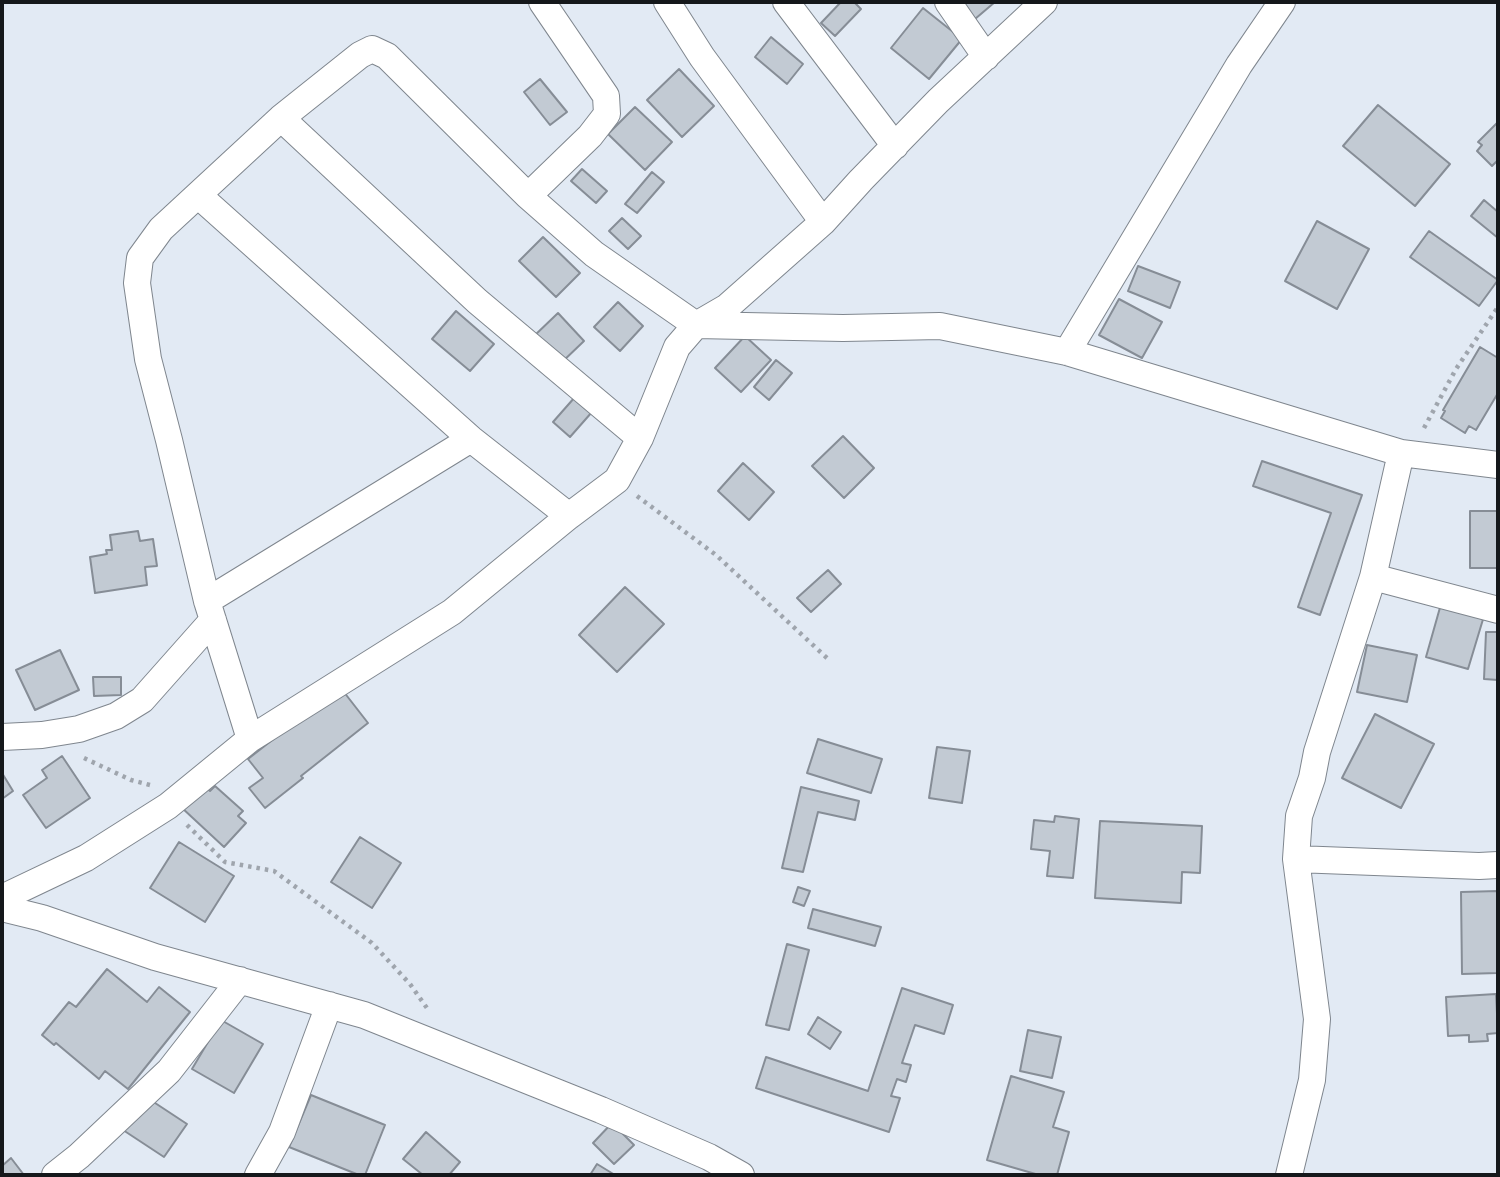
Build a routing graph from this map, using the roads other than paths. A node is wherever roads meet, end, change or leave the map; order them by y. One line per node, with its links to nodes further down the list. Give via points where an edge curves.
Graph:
1 (542, 2): 11 (street, via 606,96 607,114)
2 (667, 2): 12 (street)
3 (786, 2): 9 (street)
4 (948, 2): 7 (street)
5 (1044, 2): 7 (street)
6 (1282, 2): 14 (street, via 1239,65)
7 (986, 57): 9 (street)
8 (281, 118): 10 (street); 11 (street, via 372,49 387,57); 15 (street, via 477,301)
9 (895, 146): 12 (street)
10 (198, 195): 16 (street); 22 (street, via 161,229 140,258 138,283 148,359)
11 (528, 196): 13 (street, via 594,254)
12 (823, 222): 13 (street, via 727,307)
13 (696, 324): 14 (street, via 940,326); 15 (street, via 677,347)
14 (1067, 352): 17 (street)
15 (640, 438): 19 (street, via 617,480)
16 (471, 439): 19 (street); 22 (street)
17 (1405, 454): 18 (street); 20 (street)
18 (1498, 465)
19 (569, 516): 24 (street, via 452,612)
20 (1373, 577): 21 (street); 25 (street, via 1299,816)
21 (1498, 610)
22 (210, 611): 23 (street, via 142,700 116,716 79,729); 24 (street)
23 (2, 737)
24 (250, 739): 27 (street, via 168,806 86,858)
25 (1296, 859): 26 (street); 34 (street, via 1317,1019 1312,1080)
26 (1498, 864)
27 (2, 898)
28 (2, 908): 29 (street)
29 (240, 981): 30 (street); 31 (street, via 169,1071)
30 (329, 1005): 32 (street, via 282,1132); 33 (street, via 625,1120)
31 (55, 1175)
32 (258, 1175)
33 (741, 1175)
34 (1289, 1175)

